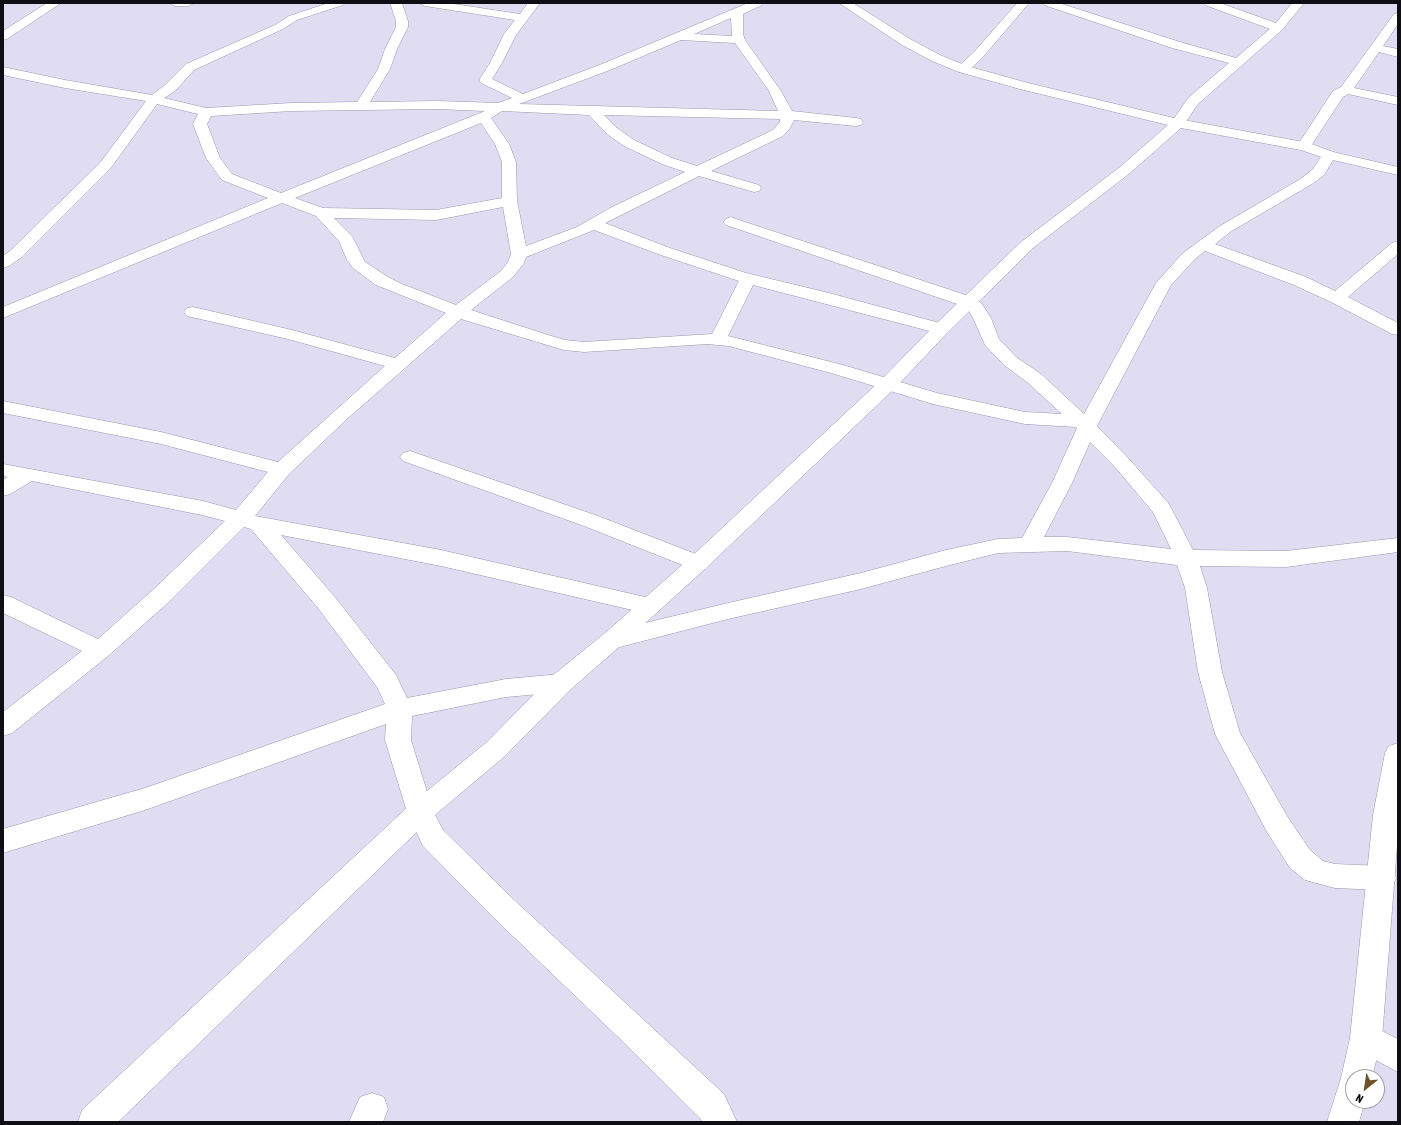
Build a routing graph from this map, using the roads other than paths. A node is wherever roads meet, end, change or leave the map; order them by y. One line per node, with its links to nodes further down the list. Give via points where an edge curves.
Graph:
1 (55, 3): 18 (street)
2 (176, 3): 3 (street)
3 (188, 3)
4 (338, 3): 28 (street, via 293,18 200,62)
5 (396, 3): 30 (street, via 402,27 384,69)
6 (425, 3): 16 (street)
7 (534, 3): 16 (street)
8 (758, 3): 14 (street)
9 (845, 3): 24 (street, via 906,42)
10 (1023, 3): 24 (street)
11 (1048, 3): 23 (street, via 1163,41)
12 (1208, 3): 17 (street)
13 (1298, 3): 17 (street)
14 (737, 12): 19 (street); 20 (street)
15 (1398, 16): 21 (street)
16 (523, 18): 27 (street, via 510,34 485,80)
17 (1278, 28): 23 (street)
18 (6, 32)
19 (680, 36): 20 (street); 27 (street)
20 (739, 40): 34 (street, via 775,91)
21 (1376, 48): 22 (street); 26 (street)
22 (1398, 53)
23 (1238, 62): 37 (street, via 1193,101)
24 (963, 70): 37 (street)
25 (3, 71): 28 (street)
26 (1346, 90): 29 (street); 38 (street, via 1338,94)
27 (522, 98): 31 (street)
28 (154, 99): 33 (street); 51 (street, via 105,166 16,254)
29 (1398, 101)
30 (362, 105): 31 (street); 33 (street)
31 (500, 107): 32 (street); 35 (street)
32 (593, 111): 34 (street); 40 (street, via 612,131 629,143 667,161)
33 (206, 112): 43 (street, via 200,124 213,158 227,177)
34 (787, 115): 36 (street); 40 (street, via 787,122 778,132)
35 (484, 117): 43 (street); 44 (street, via 502,144 509,162)
36 (856, 122)
37 (1178, 123): 38 (street); 54 (street, via 1125,170 1027,245)
38 (1304, 146): 39 (street)
39 (1329, 155): 41 (street); 48 (street, via 1319,172 1307,181 1225,229)
40 (697, 171): 42 (street); 47 (street)
41 (1398, 171)
42 (754, 188)
43 (282, 198): 45 (street); 57 (street)
44 (510, 201): 45 (street, via 436,215); 50 (street)
45 (321, 213): 56 (street, via 346,239 355,260 382,281)
46 (731, 222): 54 (street)
47 (593, 224): 50 (street); 52 (street)
48 (1203, 245): 53 (street, via 1300,281); 64 (street, via 1164,283)
49 (1398, 246): 53 (street)
50 (519, 254): 56 (street, via 516,263 507,274)
51 (3, 263)
52 (748, 279): 58 (street); 60 (street)
53 (1337, 298): 59 (street)
54 (969, 302): 58 (street); 64 (street, via 982,318 991,341 1010,361 1034,378)
55 (193, 312): 61 (street, via 292,335)
56 (458, 312): 60 (street, via 564,345 584,347); 61 (street)
57 (3, 313)
58 (941, 329): 62 (street)
59 (1398, 330)
60 (718, 339): 62 (street)
61 (397, 364): 66 (street)
62 (888, 384): 64 (street, via 933,398 1025,418); 74 (street)
63 (3, 407): 66 (street, via 161,438)
64 (1084, 424): 71 (street, via 1062,483); 73 (street, via 1162,509)
65 (410, 457): 74 (street, via 470,476)
66 (282, 469): 70 (street)
67 (3, 470): 68 (street)
68 (29, 474): 69 (street); 70 (street, via 203,508)
69 (3, 490)
70 (250, 521): 76 (street, via 441,558); 78 (street); 80 (street, via 326,602 387,682)
71 (1029, 545): 73 (street, via 1067,544); 77 (street, via 998,546 862,582 728,611)
72 (1398, 545): 73 (street, via 1286,559)
73 (1186, 558): 85 (street, via 1196,588 1210,672 1228,734 1277,824 1300,859 1315,871 1335,876)
74 (698, 563): 76 (street)
75 (3, 603): 78 (street)
76 (650, 606): 77 (street)
77 (612, 640): 79 (street)
78 (100, 650): 81 (street)
79 (560, 683): 80 (street, via 506,688); 83 (street, via 496,749)
80 (400, 709): 83 (street, via 398,740); 84 (street, via 145,799)
81 (3, 726)
82 (1398, 753): 85 (street, via 1386,815)
83 (420, 812): 90 (street); 91 (street, via 433,838 712,1106)
84 (3, 841)
85 (1382, 878): 86 (street)
86 (1366, 1038): 87 (street); 88 (street)
87 (1398, 1056)
88 (1358, 1069)
89 (1347, 1109): 92 (street)
90 (94, 1122)
91 (721, 1122)
92 (1343, 1122)

